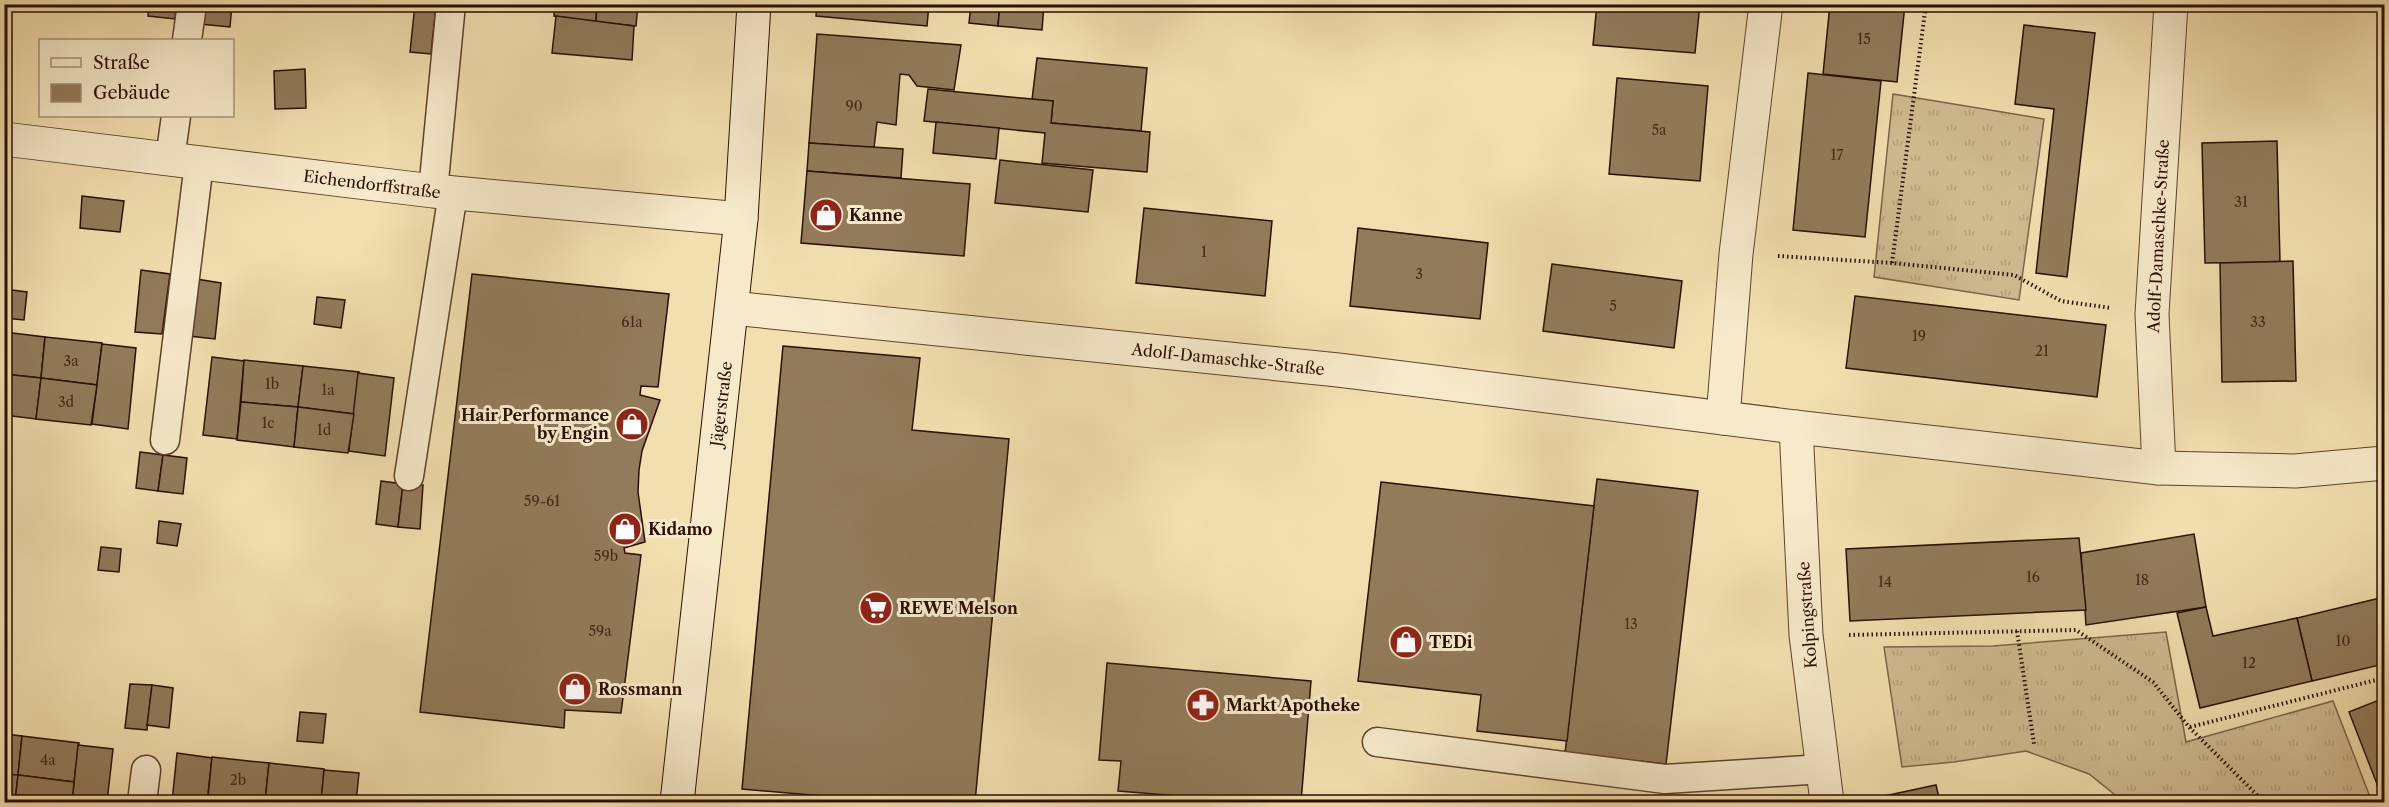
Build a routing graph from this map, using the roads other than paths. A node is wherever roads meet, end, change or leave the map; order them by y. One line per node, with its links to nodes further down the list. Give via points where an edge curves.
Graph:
1 (192, 4): 6 (lane)
2 (451, 4): 10 (lane)
3 (754, 4): 11 (street, Jägerstraße)
4 (1766, 4): 13 (street, via 1736,254)
5 (2171, 4): 17 (street, Adolf-Damaschke-Straße, via 2152,314)
6 (187, 39)
7 (176, 117): 9 (lane)
8 (4, 139): 9 (street, Eichendorffstraße)
9 (184, 161): 10 (street, Eichendorffstraße); 15 (lane)
10 (443, 192): 11 (street, Eichendorffstraße); 18 (lane)
11 (741, 219): 12 (street, Jägerstraße)
12 (732, 308): 13 (street, Adolf-Damaschke-Straße, via 1338,370); 23 (street, Jägerstraße)
13 (1723, 418): 14 (street, Adolf-Damaschke-Straße)
14 (1796, 427): 17 (street, Adolf-Damaschke-Straße); 21 (street, Kolpingstraße, via 1806,635)
15 (165, 440)
16 (2385, 463): 17 (street, Adolf-Damaschke-Straße, via 2295,471)
17 (2159, 468)
18 (409, 476)
19 (1377, 742): 21 (lane, via 1665,779)
20 (146, 770): 22 (lane)
21 (1823, 770): 24 (street, Kolpingstraße)
22 (142, 802)
23 (677, 802)
24 (1827, 802)

